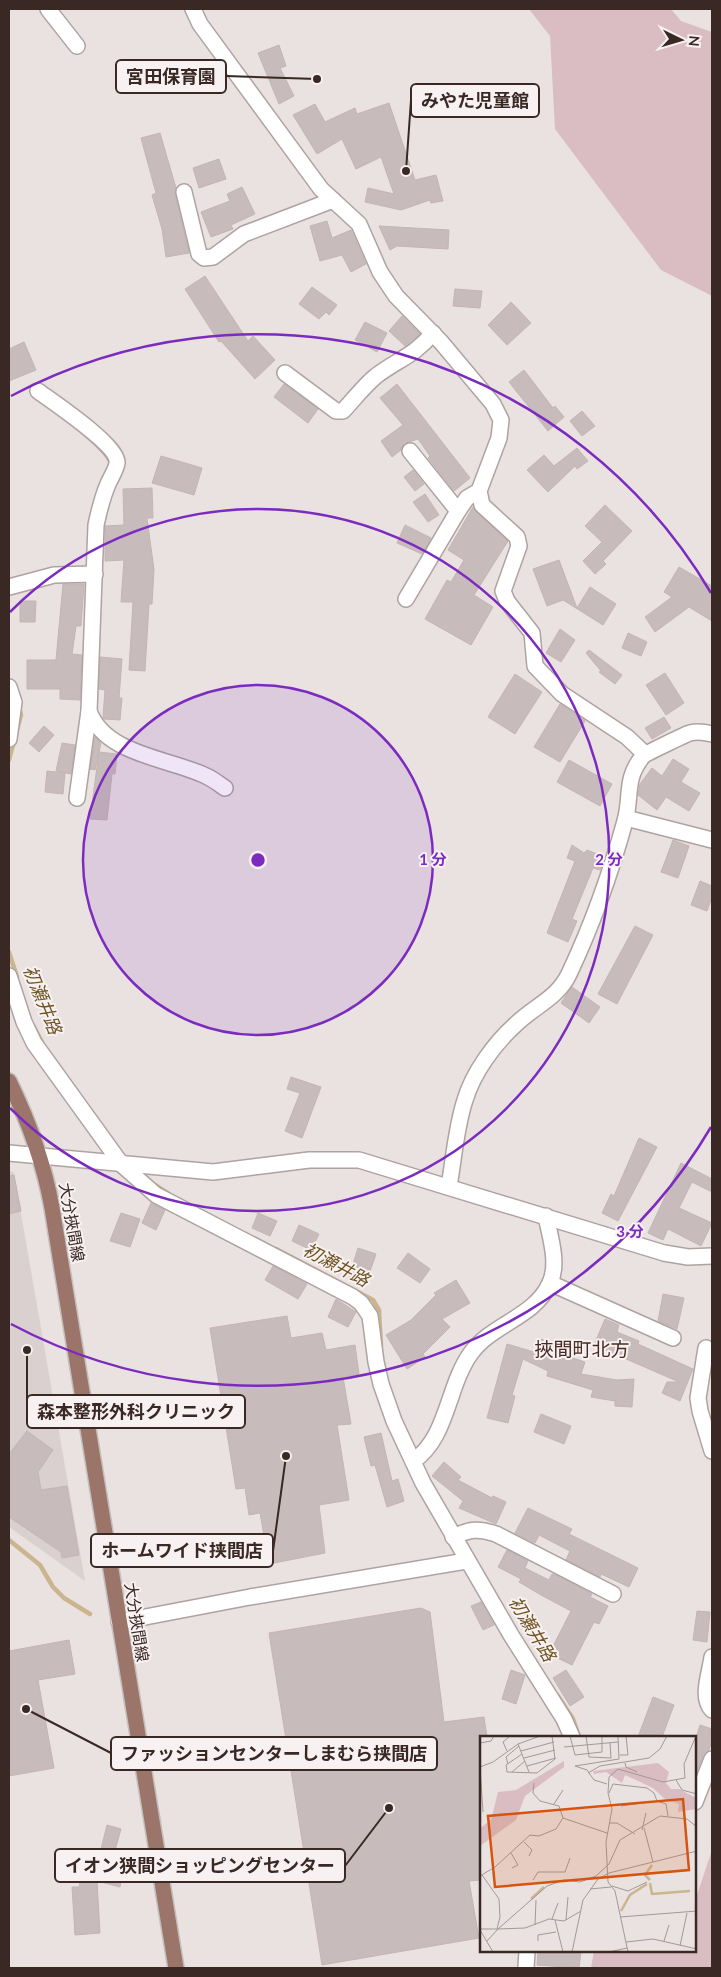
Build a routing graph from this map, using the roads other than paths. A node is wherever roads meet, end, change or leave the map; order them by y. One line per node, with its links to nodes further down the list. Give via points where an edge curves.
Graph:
1 (48, 9): 3 (street)
2 (194, 9): 5 (street, via 211,40 321,189)
3 (77, 46)
4 (184, 192): 5 (street, via 198,254 204,258 213,257 244,234)
5 (333, 200): 6 (street, via 359,224 383,278 396,296)
6 (433, 333): 7 (street, via 417,351 367,384 343,411 336,411); 10 (street, via 493,404 501,420 499,438)
7 (285, 373)
8 (38, 391): 12 (street, via 114,450 117,456 97,520)
9 (410, 451): 11 (street)
10 (478, 491): 11 (street, via 467,498); 19 (street, via 482,505 517,537 519,546 503,591 507,602 532,633 535,666 562,694 626,737)
11 (458, 510): 14 (street)
12 (94, 574): 13 (street, via 54,575); 16 (street)
13 (9, 587)
14 (406, 599)
15 (9, 687): 18 (street, via 14,702)
16 (88, 711): 20 (street, via 93,722 110,737 137,753 199,773); 21 (street)
17 (712, 734): 19 (street, via 688,733)
18 (9, 739)
19 (644, 754): 22 (street, via 628,784)
20 (225, 788)
21 (77, 798)
22 (626, 818): 23 (street); 29 (street, via 594,912 564,983 506,1034 469,1089)
23 (712, 840)
24 (9, 976): 28 (street, via 34,1043)
25 (9, 1081): 27 (main road, 大分挾間線)
26 (9, 1153): 27 (street)
27 (40, 1156): 28 (street); 40 (main road, 大分挾間線, via 64,1276)
28 (122, 1165): 29 (street, via 213,1172 344,1159 374,1163); 36 (street, via 156,1195 361,1302 370,1316 381,1384)
29 (449, 1186): 30 (street)
30 (546, 1216): 31 (street, via 664,1253 688,1258); 32 (street, via 554,1262)
31 (712, 1256)
32 (550, 1283): 33 (street); 36 (street, via 536,1304 475,1347 428,1447)
33 (673, 1338)
34 (706, 1348): 35 (street, via 698,1398)
35 (712, 1451)
36 (412, 1461): 37 (street)
37 (453, 1537): 38 (street); 39 (street, via 479,1528 496,1534)
38 (466, 1560): 40 (street); 43 (street)
39 (613, 1594)
40 (119, 1622): 47 (main road, 大分挾間線)
41 (712, 1657): 42 (street, via 706,1694)
42 (712, 1710)
43 (572, 1736)
44 (712, 1759): 45 (street)
45 (696, 1799)
46 (527, 1952): 48 (street)
47 (176, 1968)
48 (526, 1968)

